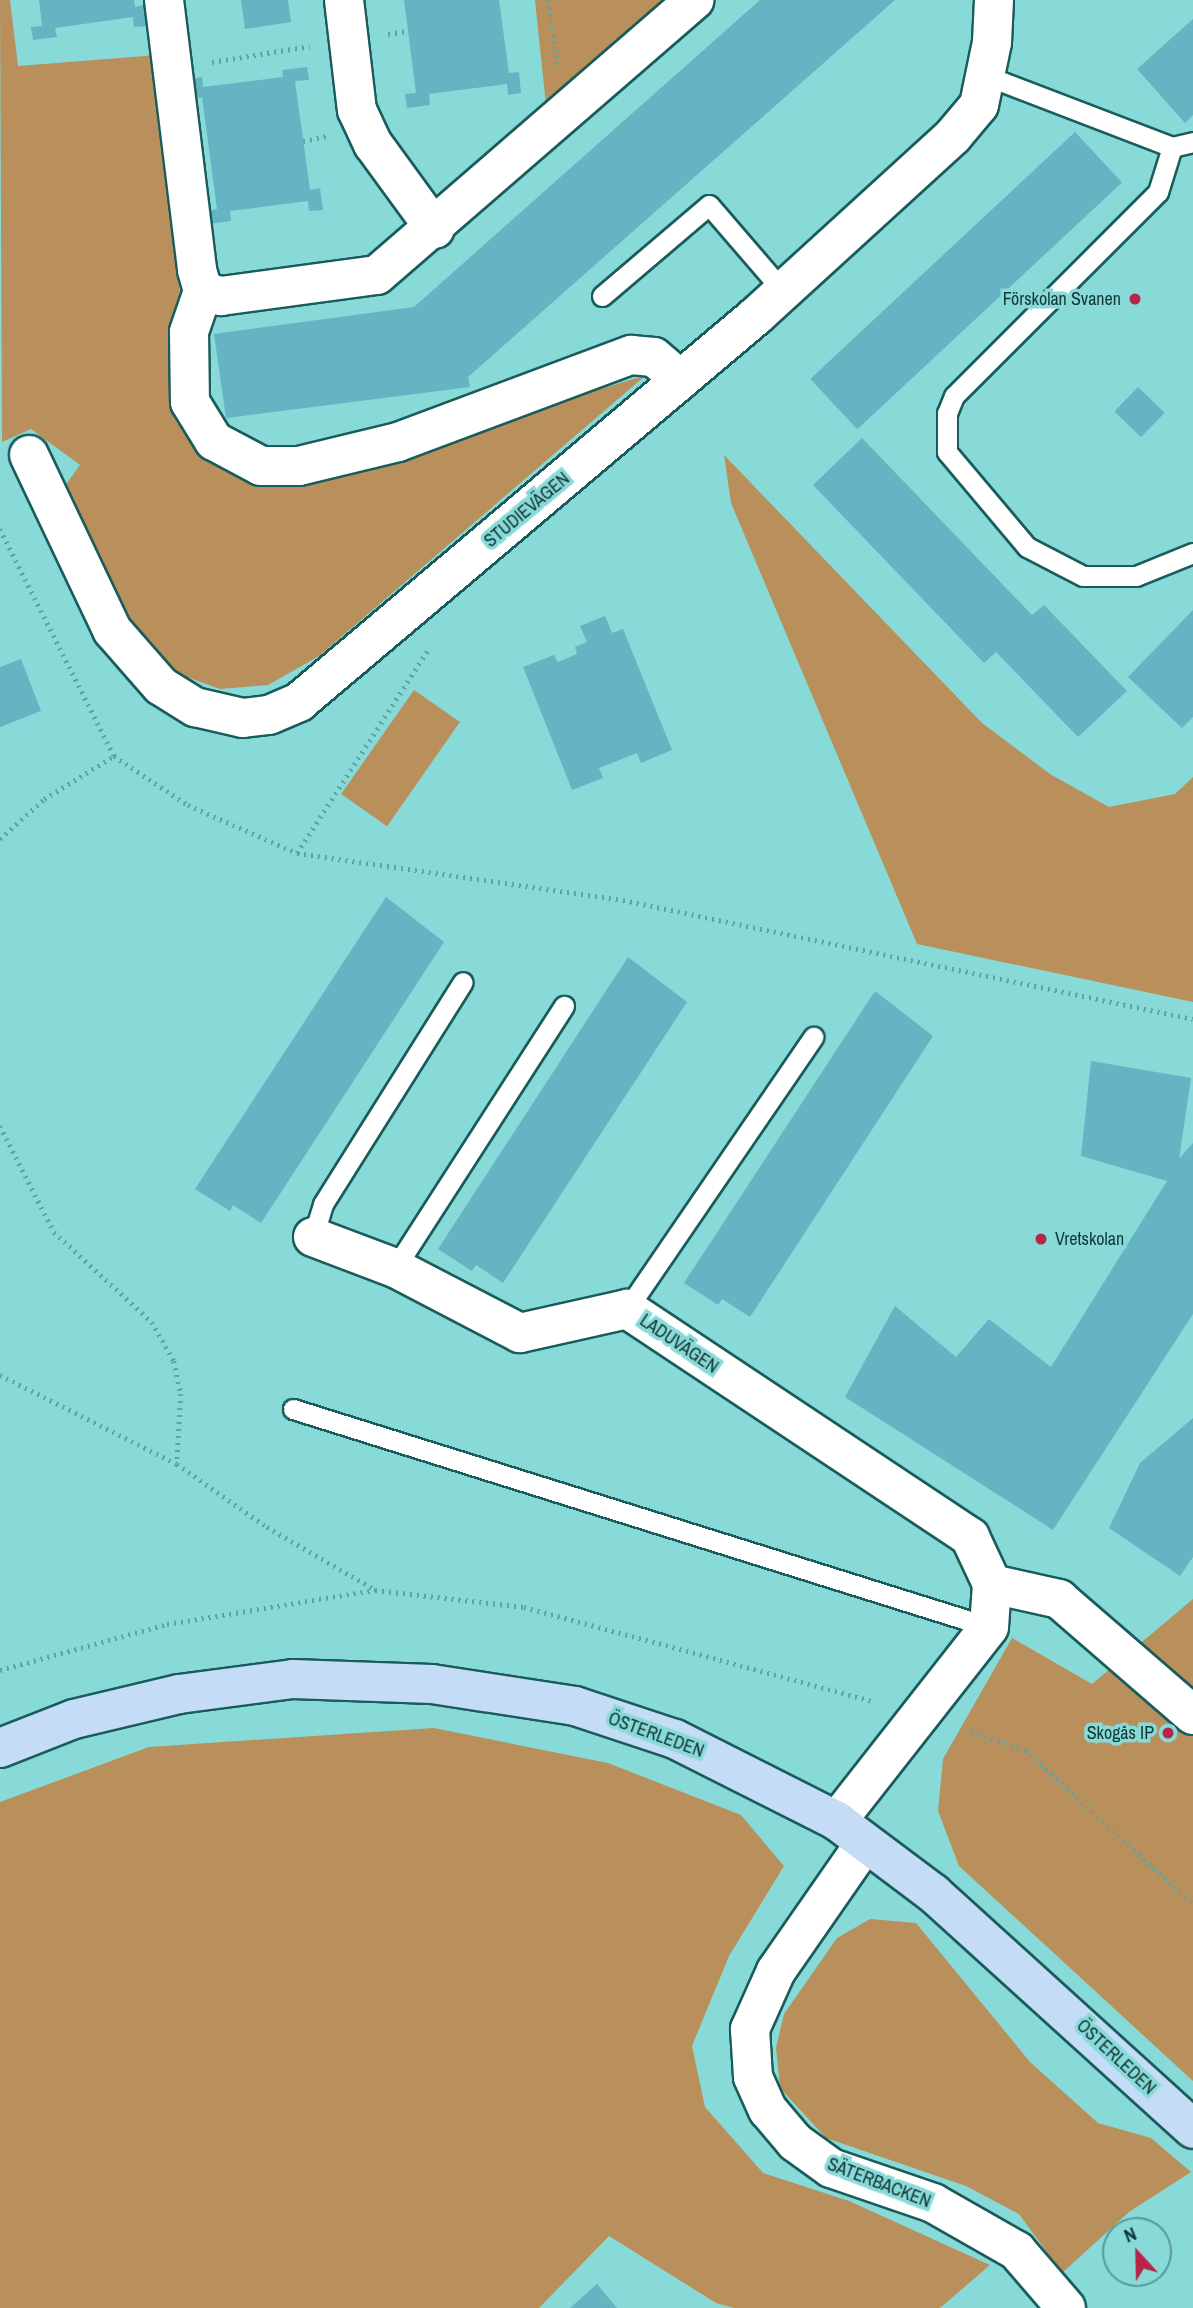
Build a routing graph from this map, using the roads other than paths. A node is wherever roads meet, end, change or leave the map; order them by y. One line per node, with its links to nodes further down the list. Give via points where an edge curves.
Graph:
1 (164, 0): 9 (street)
2 (344, 0): 8 (street, via 357,110 373,144)
3 (694, 0): 8 (street)
4 (993, 0): 5 (street, STUDIEVÄGEN)
5 (987, 76): 7 (lane); 10 (street, STUDIEVÄGEN, via 979,105 953,136)
6 (1193, 142): 7 (lane)
7 (1171, 147): 14 (lane, via 1158,192 954,397 947,413 947,452 1027,547 1083,576 1136,576)
8 (435, 229): 9 (street, via 377,275 221,296)
9 (203, 291): 12 (street, via 189,332 190,402 214,441 261,466 299,466 398,442 631,355 654,358)
10 (783, 291): 11 (lane, via 709,205); 12 (street, STUDIEVÄGEN)
11 (602, 296)
12 (680, 380): 13 (street, STUDIEVÄGEN, via 299,702 270,715 243,718 195,707 161,686 112,630)
13 (29, 455)
14 (1193, 553)
15 (463, 982): 18 (lane, via 323,1204)
16 (564, 1006): 19 (lane)
17 (813, 1037): 20 (lane)
18 (313, 1237): 19 (street, LADUVÄGEN)
19 (395, 1268): 20 (street, LADUVÄGEN, via 520,1333)
20 (627, 1309): 22 (street, LADUVÄGEN, via 970,1537)
21 (293, 1409): 23 (lane)
22 (992, 1584): 23 (street, LADUVÄGEN); 24 (street, via 1059,1598)
23 (989, 1627): 26 (street)
24 (1193, 1715)
25 (0, 1748): 26 (street, ÖSTERLEDEN, via 74,1719 179,1694 293,1679 432,1684 575,1706 675,1738)
26 (851, 1832): 27 (street, ÖSTERLEDEN, via 993,1945); 28 (street, SÄTERBACKEN, via 750,2029 752,2077 768,2109 795,2142 822,2162 933,2203 1017,2251)
27 (1193, 2129)
28 (1066, 2308)

